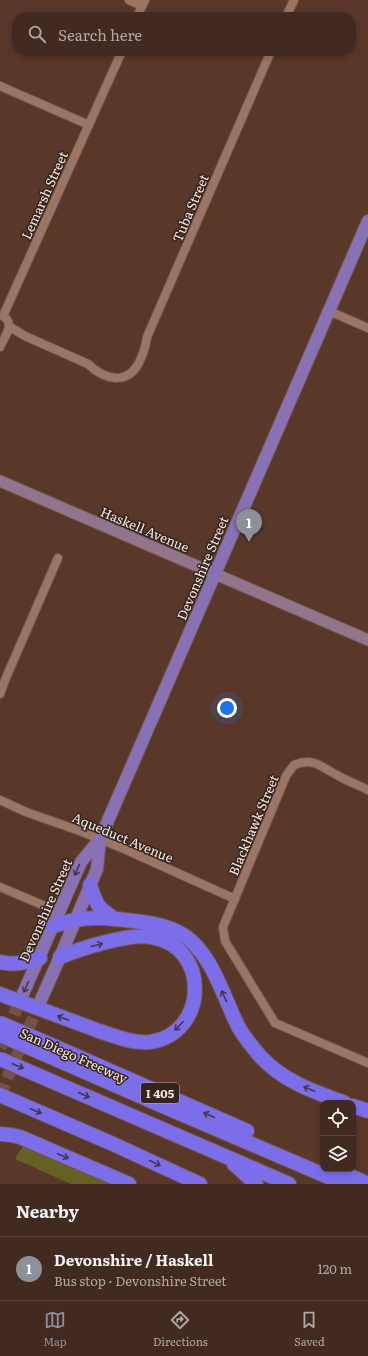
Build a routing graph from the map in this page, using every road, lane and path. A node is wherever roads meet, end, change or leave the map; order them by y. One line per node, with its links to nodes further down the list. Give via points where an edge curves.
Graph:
1 (129, 0): 3 (street)
2 (294, 0): 4 (street)
3 (143, 3)
4 (288, 12)
5 (120, 56): 8 (street, Lemarsh Street)
6 (269, 56): 12 (street, Tuba Street, via 147,337 141,359 130,374 116,379 108,377 88,364)
7 (0, 86): 8 (street)
8 (89, 125): 11 (street, Lemarsh Street)
9 (368, 221): 10 (main road, Devonshire Street)
10 (329, 311): 13 (street); 17 (main road, Devonshire Street)
11 (2, 316): 12 (street, Lemarsh Street, via 9,321)
12 (10, 327): 14 (street)
13 (368, 328)
14 (0, 347)
15 (0, 480): 17 (main road, Haskell Avenue)
16 (58, 558): 19 (street)
17 (214, 574): 18 (main road, Haskell Avenue); 22 (main road, Devonshire Street)
18 (368, 640)
19 (0, 694)
20 (368, 790): 25 (street, Blackhawk Street, via 312,762 298,763 291,768)
21 (0, 800): 22 (street, Aqueduct Avenue)
22 (100, 839): 23 (main road, Devonshire Street, via 97,869); 25 (street, Aqueduct Avenue); 26 (main road, Devonshire Street, one-way to 26, via 81,862)
23 (90, 885): 27 (highway, via 101,910); 28 (main road, Devonshire Street)
24 (0, 888): 26 (street)
25 (235, 899): 41 (street, Blackhawk Street, via 223,927 225,941 276,1023)
26 (59, 912): 29 (main road, Devonshire Street)
27 (116, 919): 28 (highway); 43 (highway, one-way to 27, via 283,1076 262,1058 240,1029 203,954 187,938 168,928)
28 (76, 920): 29 (highway); 31 (main road, Devonshire Street)
29 (53, 926): 30 (main road, Devonshire Street)
30 (40, 958): 32 (highway, via 26,963); 34 (main road, Devonshire Street, one-way to 34)
31 (60, 958): 33 (highway, one-way to 33, via 74,951 125,937 144,936 165,941 179,950 191,968 195,984 194,1002 182,1024 171,1033 160,1039 141,1042 99,1031); 35 (main road, Devonshire Street)
32 (0, 962)
33 (0, 994)
34 (22, 996)
35 (40, 1002)
36 (0, 1023): 39 (highway, San Diego Freeway / I 405, bridge)
37 (0, 1034): 39 (highway, bridge)
38 (0, 1042): 39 (highway)
39 (45, 1053): 48 (highway, San Diego Freeway / I 405, one-way to 39); 54 (highway); 55 (highway)
40 (0, 1058): 47 (highway, I 405, one-way to 47, bridge)
41 (368, 1063)
42 (0, 1095): 51 (highway, one-way to 51)
43 (338, 1100)
44 (356, 1107): 45 (highway)
45 (368, 1112)
46 (0, 1134): 50 (highway, one-way to 50, via 20,1137)
47 (227, 1157): 52 (highway); 53 (highway, I 405)
48 (320, 1163)
49 (341, 1172): 56 (highway)
50 (129, 1184)
51 (200, 1184)
52 (256, 1184)
53 (289, 1184)
54 (325, 1184)
55 (346, 1184)
56 (368, 1184)

